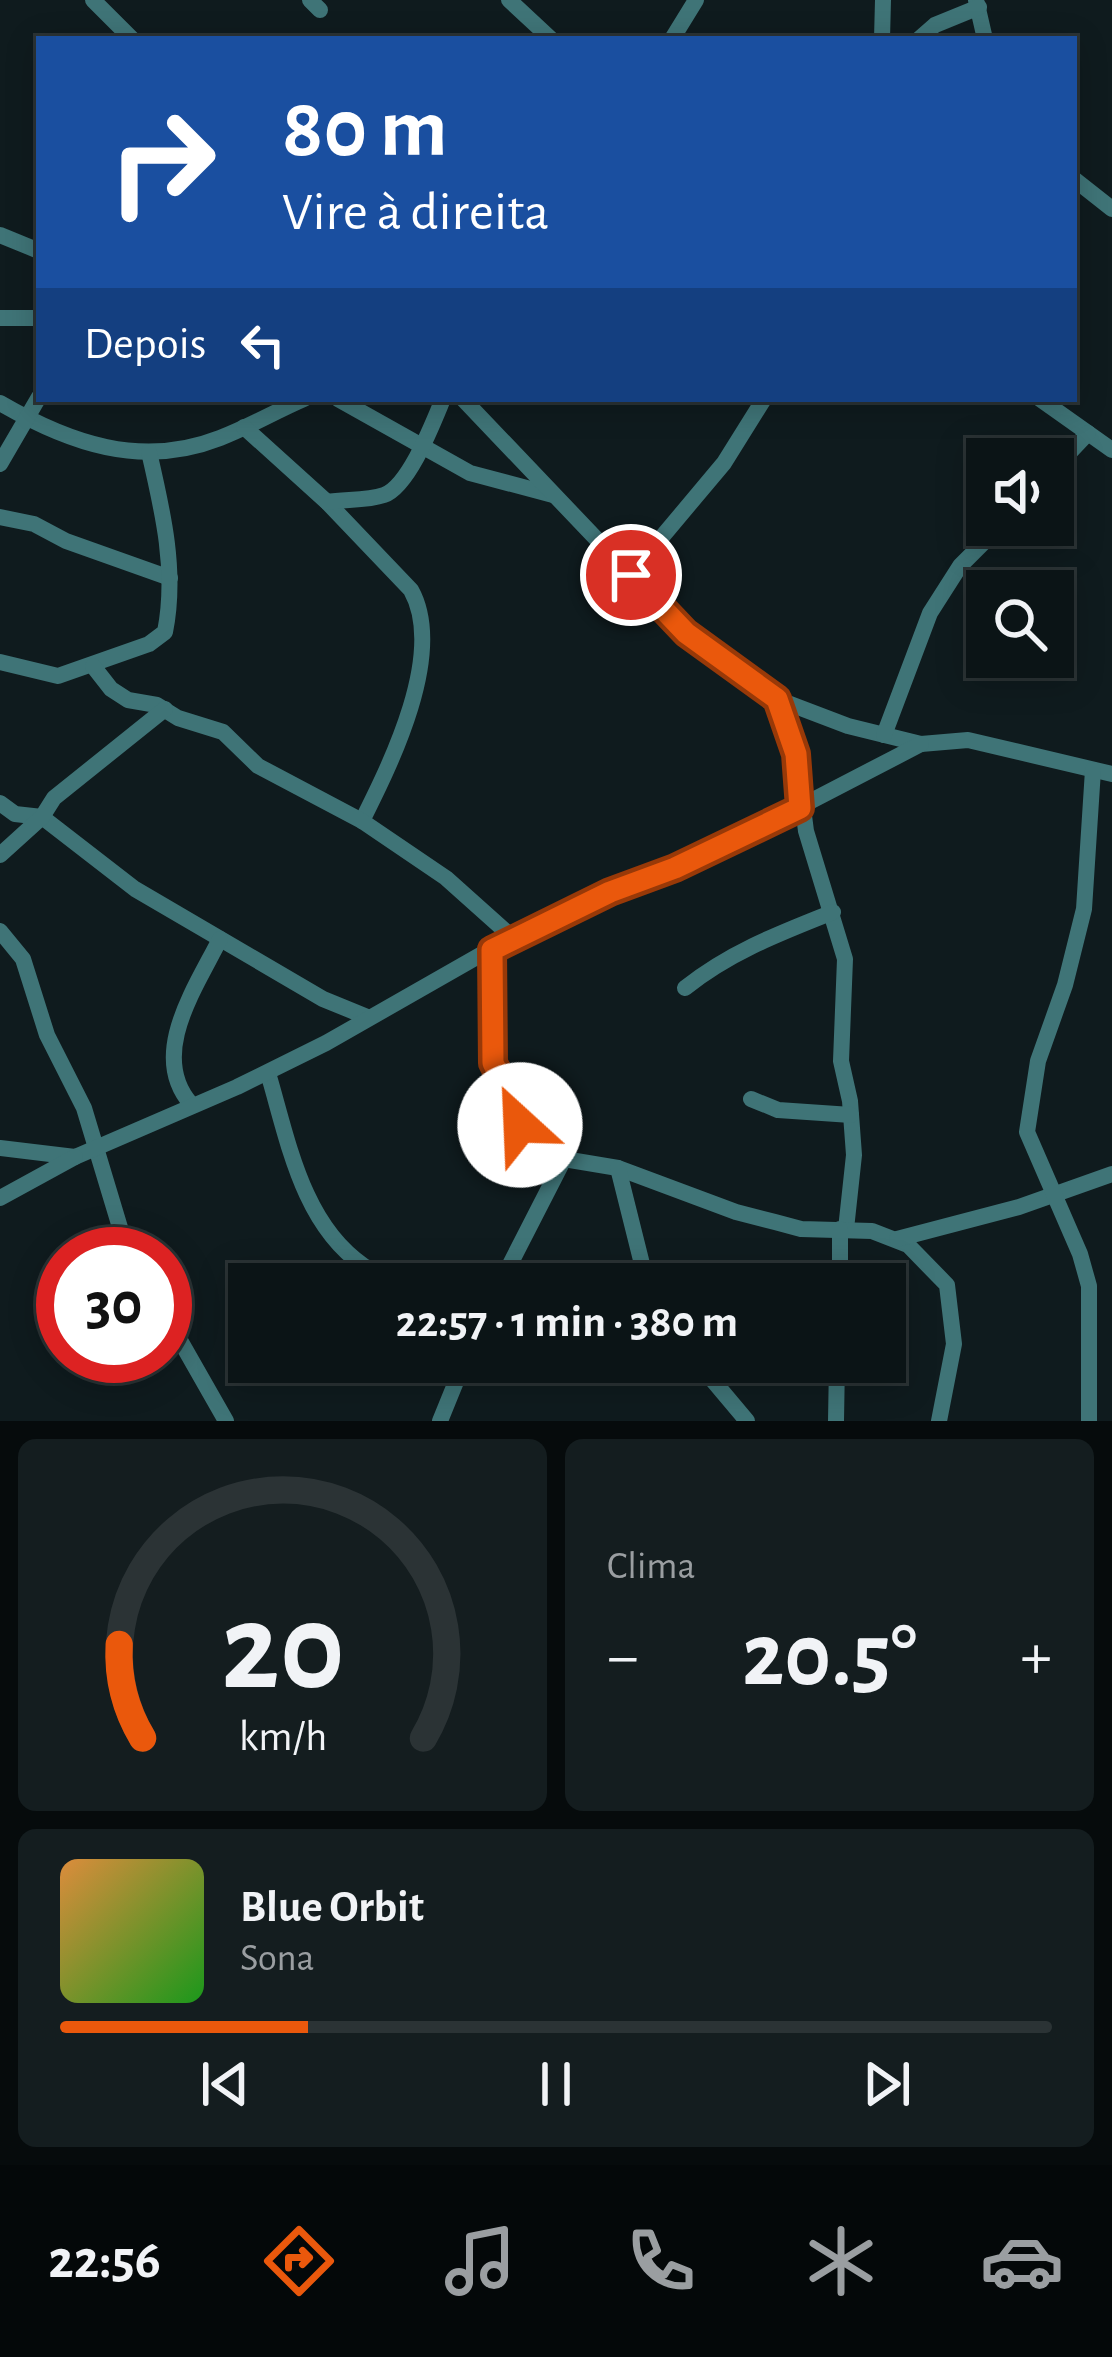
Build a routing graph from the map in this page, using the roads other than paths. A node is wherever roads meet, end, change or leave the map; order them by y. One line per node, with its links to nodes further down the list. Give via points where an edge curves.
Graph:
1 (122, 0): 6 (street)
2 (509, 0): 8 (street)
3 (696, 0): 9 (street)
4 (883, 0): 10 (street)
5 (978, 4): 11 (street); 12 (street)
6 (98, 5): 7 (street)
7 (129, 36)
8 (548, 36)
9 (674, 36)
10 (882, 36)
11 (922, 36)
12 (984, 36)
13 (1077, 181): 14 (street)
14 (1112, 209)
15 (0, 235): 16 (street)
16 (36, 250)
17 (0, 317): 18 (street)
18 (36, 318)
19 (36, 401): 27 (street)
20 (298, 402): 28 (street)
21 (343, 402): 30 (street)
22 (442, 402): 30 (street)
23 (467, 402): 35 (street)
24 (762, 402): 39 (street, via 724,463)
25 (1044, 402): 29 (street)
26 (0, 403): 27 (street)
27 (24, 417): 33 (street, via 95,446); 34 (street)
28 (244, 427): 33 (street); 36 (street)
29 (1088, 434): 31 (street); 32 (street)
30 (422, 448): 35 (street, via 470,473); 36 (street, via 388,493)
31 (1074, 448)
32 (1112, 450)
33 (149, 452): 40 (street)
34 (0, 464)
35 (554, 495): 39 (street)
36 (327, 502): 51 (street, via 411,590 422,625 407,716)
37 (0, 517): 40 (street)
38 (980, 546): 45 (street, via 930,613)
39 (631, 575): 43 (street, via 686,633)
40 (170, 578): 42 (street, via 160,638)
41 (0, 662): 42 (street, via 58,676)
42 (93, 666): 44 (street, via 128,700)
43 (777, 699): 45 (street); 49 (street, via 796,754)
44 (165, 709): 50 (street, via 54,798); 51 (street, via 224,732 268,772)
45 (884, 735): 46 (street)
46 (921, 744): 47 (street, via 968,740); 49 (street)
47 (1103, 772): 70 (street, via 1084,909 1028,1120)
48 (0, 803): 50 (street, via 14,814)
49 (800, 808): 53 (street); 55 (street)
50 (42, 817): 52 (street); 56 (street, via 112,874)
51 (362, 820): 55 (street)
52 (0, 855)
53 (833, 912): 58 (street, via 747,947); 63 (street, via 845,959 841,1061)
54 (0, 931): 64 (street, via 23,959)
55 (512, 937): 57 (street)
56 (220, 939): 59 (street); 62 (street, via 175,1040 176,1076)
57 (492, 950): 59 (street); 67 (street, via 496,1073 530,1146)
58 (685, 988)
59 (367, 1017): 60 (street)
60 (268, 1073): 62 (street); 75 (street, via 302,1184 320,1220)
61 (751, 1099): 63 (street, via 778,1110)
62 (191, 1104): 64 (street)
63 (851, 1115): 73 (street)
64 (95, 1146): 66 (street); 72 (street)
65 (0, 1148): 66 (street)
66 (75, 1156): 71 (street)
67 (564, 1159): 68 (street); 76 (street)
68 (618, 1168): 73 (street, via 736,1212 801,1229); 77 (street)
69 (1112, 1174): 70 (street)
70 (1054, 1193): 74 (street); 88 (street, via 1089,1286)
71 (0, 1198)
72 (120, 1227)
73 (843, 1229): 74 (street); 78 (street)
74 (898, 1239): 87 (street, via 947,1285 954,1344)
75 (359, 1263)
76 (511, 1263)
77 (642, 1263)
78 (841, 1263)
79 (192, 1362): 83 (street)
80 (455, 1383): 84 (street)
81 (714, 1383): 85 (street)
82 (837, 1383): 86 (street)
83 (226, 1421)
84 (440, 1421)
85 (747, 1421)
86 (836, 1421)
87 (939, 1421)
88 (1089, 1421)

